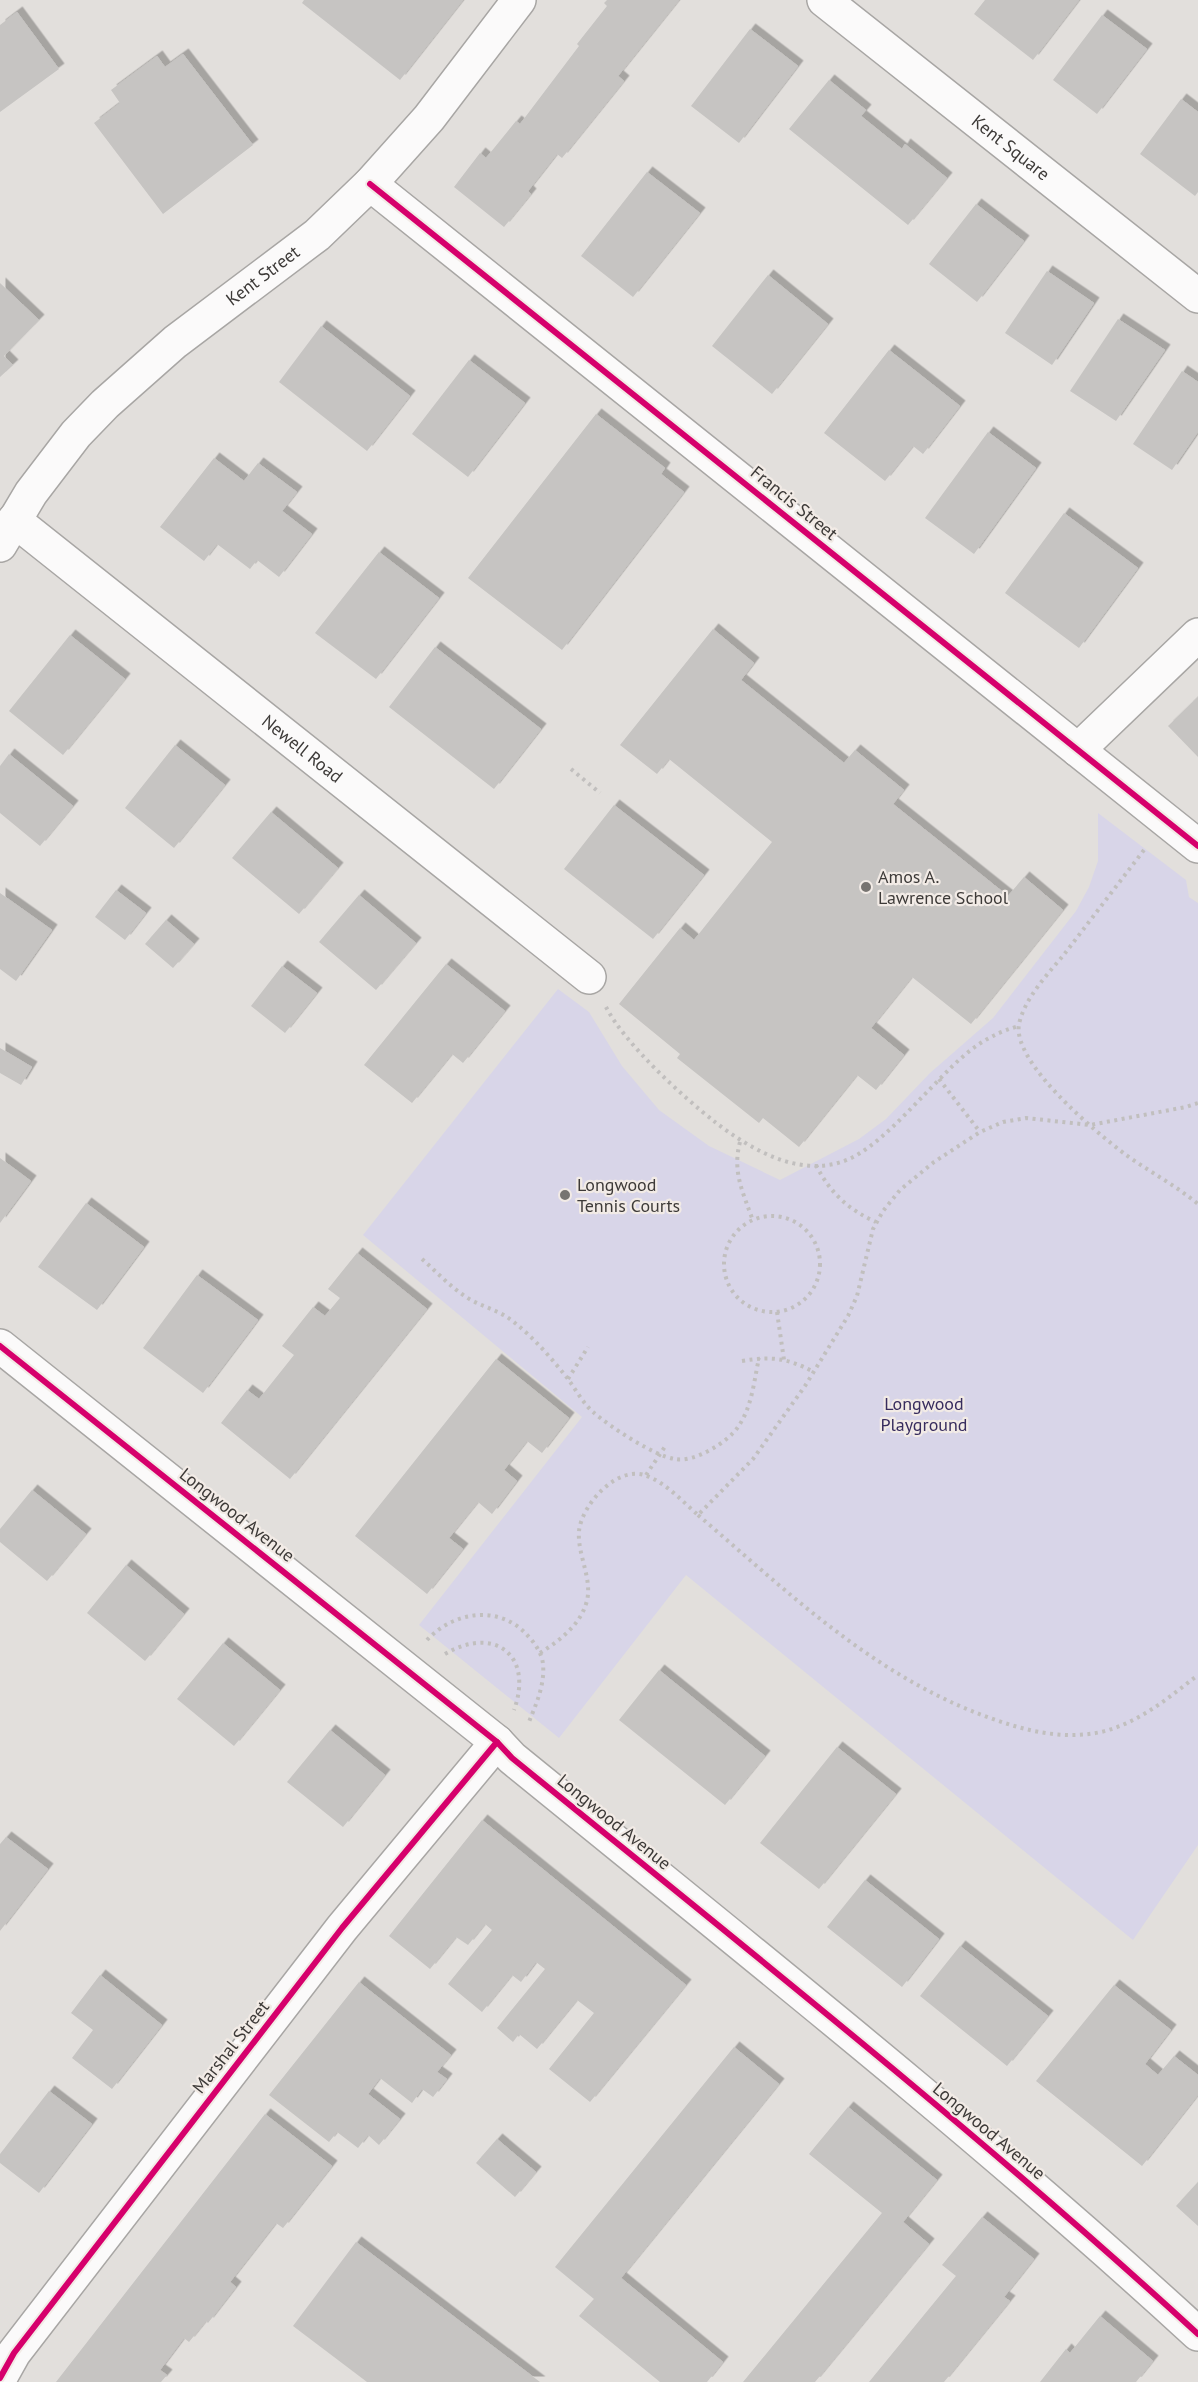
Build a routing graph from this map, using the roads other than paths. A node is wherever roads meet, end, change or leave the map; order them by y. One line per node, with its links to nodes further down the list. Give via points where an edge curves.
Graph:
1 (519, 0): 3 (street, Kent Street, via 429,118)
2 (824, 0): 4 (street, Kent Square)
3 (370, 184): 5 (street, Kent Street, via 317,235 200,321 105,404 48,469); 7 (street, Francis Street)
4 (1198, 296)
5 (7, 533): 9 (street, Newell Road)
6 (1198, 635): 7 (street)
7 (1078, 750): 8 (street, Francis Street)
8 (1198, 846)
9 (589, 977)
10 (0, 1346): 11 (street, Longwood Avenue)
11 (505, 1729): 12 (street, Longwood Avenue, via 512,1758 996,2157); 13 (street, Marshal Street, via 342,1928 14,2352)
12 (1198, 2334)
13 (0, 2378)

